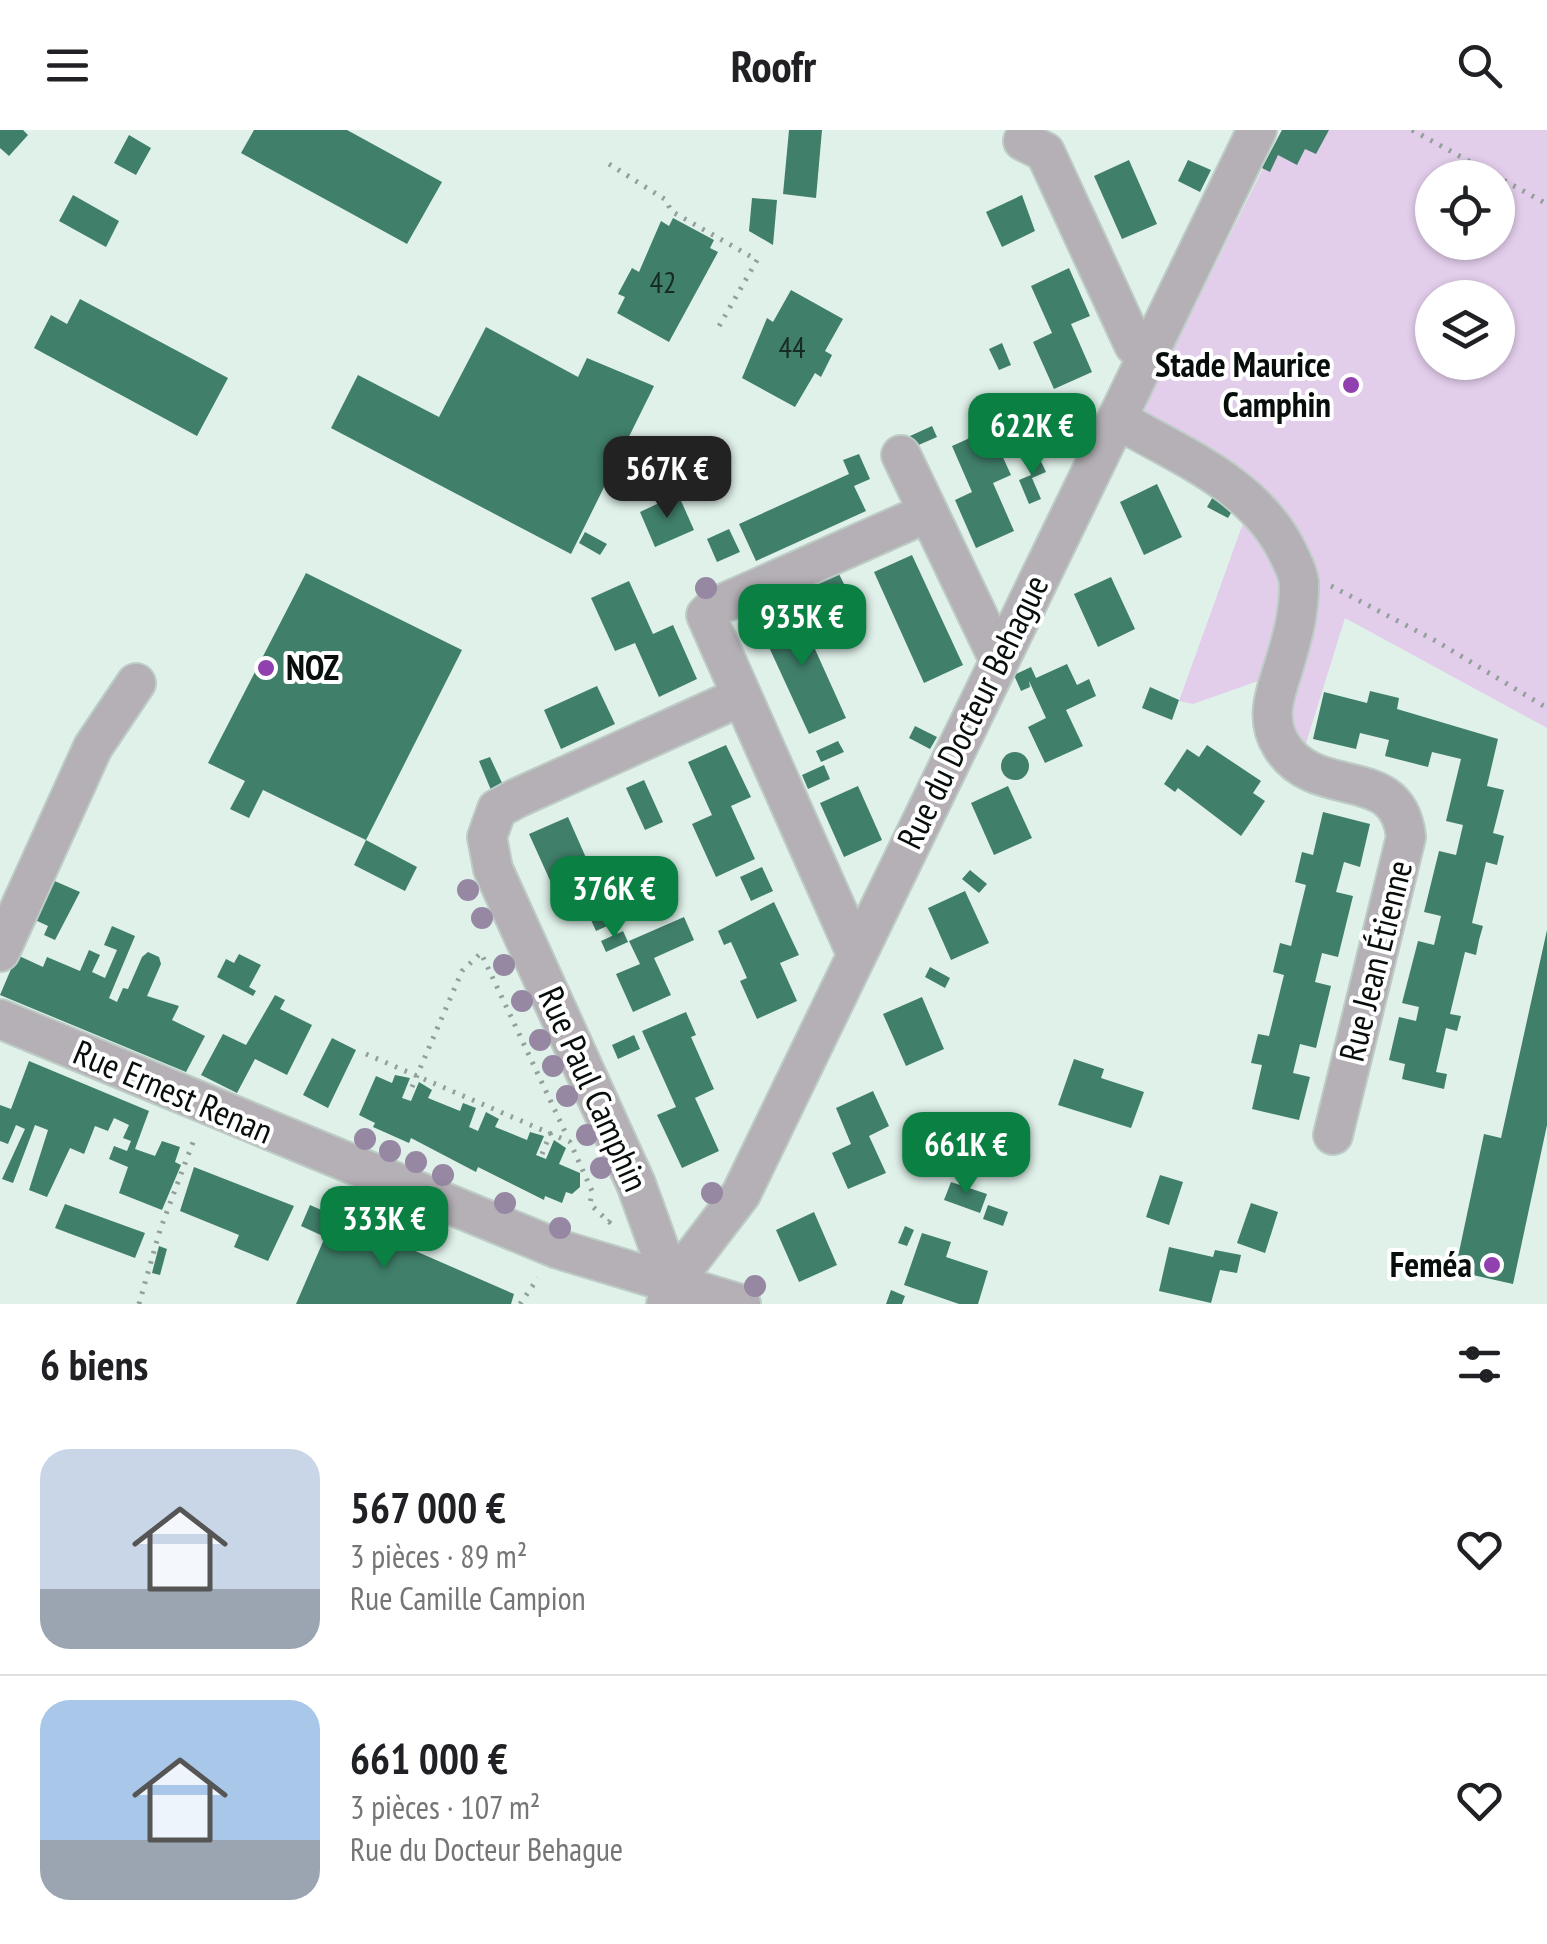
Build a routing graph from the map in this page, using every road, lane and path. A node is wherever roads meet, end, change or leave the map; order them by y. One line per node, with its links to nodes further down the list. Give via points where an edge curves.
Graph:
1 (1257, 130): 7 (street, Rue du Docteur Behague)
2 (1412, 130): 5 (path)
3 (1022, 142): 7 (street, via 1045,152 1134,344)
4 (609, 164): 6 (path, via 666,200 671,211 757,260)
5 (1547, 204)
6 (718, 328)
7 (1146, 356): 8 (street, Rue du Docteur Behague)
8 (1117, 419): 11 (street, via 1245,494 1276,528); 12 (street, Rue du Docteur Behague)
9 (901, 455): 10 (street)
10 (927, 513): 12 (street); 14 (street, via 713,608 697,606)
11 (1299, 577): 15 (path, via 1335,587); 24 (street, Rue Jean Étienne, via 1292,638 1273,696 1278,740 1306,773 1392,801 1404,818 1406,837)
12 (998, 658): 17 (street, Rue du Docteur Behague)
13 (136, 683): 16 (street, via 93,748)
14 (740, 697): 17 (street); 28 (street, Rue Paul Camphin, via 497,809 487,837 492,869 636,1184)
15 (1547, 708)
16 (0, 952)
17 (856, 953): 28 (street, Rue du Docteur Behague, via 740,1194)
18 (0, 1020): 22 (street, Rue Ernest Renan)
19 (366, 1054): 20 (path)
20 (417, 1074): 21 (path); 23 (path); 25 (path, via 462,971 481,953)
21 (412, 1087)
22 (207, 1106): 28 (street, Rue Ernest Renan); 29 (path)
23 (552, 1132): 25 (path); 26 (path)
24 (1333, 1135)
25 (570, 1142): 27 (path, via 592,1191 590,1204)
26 (542, 1154)
27 (605, 1218)
28 (669, 1294): 30 (street, Rue Ernest Renan)
29 (139, 1304)
30 (741, 1304)

